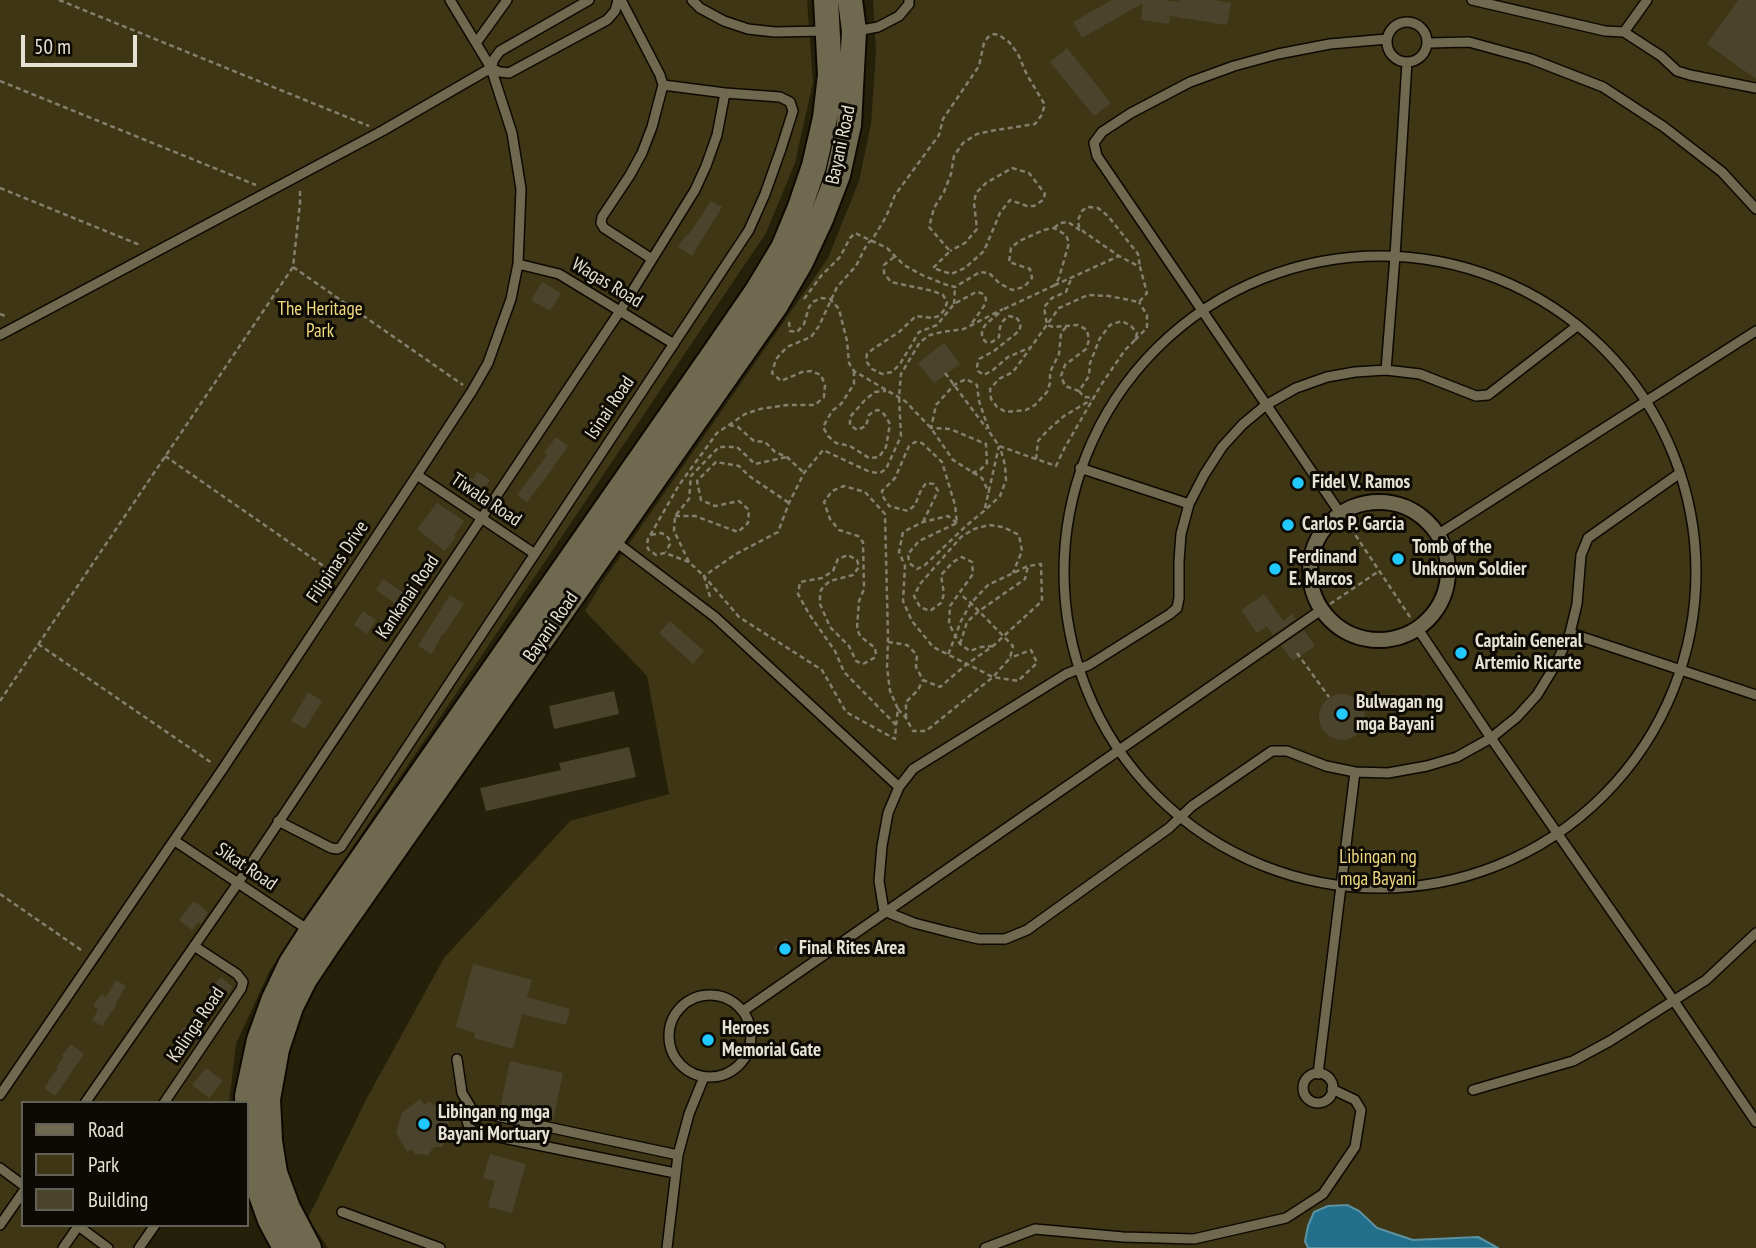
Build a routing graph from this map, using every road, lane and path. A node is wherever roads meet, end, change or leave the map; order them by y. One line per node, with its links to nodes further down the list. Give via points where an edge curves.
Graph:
1 (59, 0): 24 (path)
2 (450, 0): 16 (lane, Filipinas Drive)
3 (507, 0): 16 (lane)
4 (589, 0): 19 (lane, via 500,51)
5 (620, 0): 19 (lane, via 607,20 509,73); 21 (lane)
6 (692, 0): 12 (lane, via 724,21 747,29)
7 (826, 0): 12 (main road, Bayani Road)
8 (850, 0): 13 (main road, Bayani Road)
9 (909, 0): 13 (lane, via 899,16 878,27)
10 (1472, 0): 14 (lane)
11 (1647, 0): 14 (lane)
12 (829, 31): 144 (main road, Bayani Road, via 831,75 825,118 814,166 783,248)
13 (854, 31): 95 (main road, Bayani Road, via 849,125 838,175 801,261 776,305)
14 (1624, 32): 22 (lane, via 1677,71)
15 (1387, 39): 17 (lane, via 1394,26 1410,21 1425,32); 18 (lane, via 1389,51); 49 (lane, via 1330,44 1234,66 1190,82 1131,113 1102,132 1094,143 1097,156)
16 (476, 43): 19 (lane, Filipinas Drive)
17 (1428, 43): 18 (lane, via 1424,54); 28 (lane, via 1469,42 1531,59 1603,87 1722,172)
18 (1406, 62): 35 (lane)
19 (491, 68): 24 (lane); 38 (lane, Filipinas Drive, via 512,133 521,189)
20 (0, 81): 27 (path)
21 (663, 85): 23 (lane, Isinai Road); 37 (lane, via 642,153 601,223)
22 (1756, 88)
23 (725, 93): 37 (lane, Kankanai Road, via 706,166); 59 (lane, Isinai Road, via 780,97 790,102 793,111 749,230)
24 (382, 131): 25 (lane)
25 (299, 175): 27 (lane); 39 (path)
26 (0, 188): 33 (path)
27 (270, 191): 33 (lane)
28 (1756, 209)
29 (1055, 228): 30 (path, via 1068,222); 42 (path, via 1069,243); 43 (path, via 1011,248 1009,262 1030,269 1032,278 1024,287 1012,290 989,273 980,272)
30 (1084, 232): 34 (path); 40 (path, via 1078,220 1082,211 1098,208 1138,254)
31 (872, 240): 32 (path, via 895,195 939,135 943,119 979,66 984,43 999,35 1018,54 1045,105 1035,124 977,134 954,156 929,228); 36 (path); 44 (path); 45 (path, via 855,233)
32 (950, 251): 32 (path, via 933,268 951,274 965,268 984,251 1010,200 1027,206 1043,200 1039,184 1029,173 1012,168 986,183 974,202 977,229)
33 (156, 252): 57 (lane)
34 (1119, 256): 40 (path); 41 (path)
35 (1395, 256): 49 (lane, via 1354,256 1287,269 1236,289); 54 (lane, via 1473,270 1545,303); 61 (lane)
36 (895, 257): 43 (path, via 924,276); 47 (path, via 884,265 891,282 933,291 947,302 939,316 916,316 867,354 872,369 892,372 919,332 937,325)
37 (652, 259): 50 (lane, Kankanai Road)
38 (518, 264): 50 (lane, Wagas Road, via 559,274); 65 (lane, Filipinas Drive, via 500,331)
39 (293, 267): 65 (path); 76 (path)
40 (1140, 267): 46 (path, via 1147,293)
41 (1072, 277): 42 (path); 52 (path, via 1066,292 1044,307)
42 (1055, 285): 48 (path)
43 (955, 287): 47 (path)
44 (830, 299): 51 (path, via 813,302 797,332 790,331); 62 (path, via 839,309); 72 (path, via 819,326 810,337 786,347 772,373 781,381 811,370 821,375 824,397 815,405 760,409)
45 (804, 300)
46 (1139, 302): 52 (path, via 1088,295 1059,307); 58 (path, via 1147,316 1147,328)
47 (954, 304): 53 (path, via 976,292 985,295 984,306)
48 (1003, 309): 53 (path); 60 (path, via 986,324 982,338 992,342 999,337 1008,316 1016,317 1019,331 979,359 978,371 984,375)
49 (1201, 310): 71 (lane); 79 (lane, via 1140,363 1116,395)
50 (620, 311): 59 (lane, Wagas Road); 90 (lane, Kankanai Road)
51 (789, 322)
52 (1047, 325): 55 (path); 60 (path)
53 (970, 326): 68 (path, via 930,335 920,342 901,374)
54 (1577, 326): 61 (lane, via 1488,395 1476,396 1420,374); 70 (lane, via 1610,357)
55 (1066, 327): 60 (path, via 1048,392 1026,410 1006,412 991,399 990,389 1013,372); 67 (path, via 1078,325 1087,330 1086,349 1065,365 1061,376 1065,386)
56 (1756, 331): 70 (lane)
57 (0, 335)
58 (1135, 340): 67 (path, via 1137,333 1131,326 1122,321 1110,326 1100,338 1089,376); 69 (path)
59 (674, 344): 97 (lane, Isinai Road)
60 (1030, 348)
61 (1386, 370): 71 (lane, via 1327,377)
62 (853, 371): 66 (path); 66 (path, via 854,384 823,427 836,443 869,458 879,457 890,424 884,414 874,411 866,426 857,430 850,425 850,417 875,392)
63 (945, 373): 64 (path)
64 (954, 385): 73 (path, via 936,405); 74 (path); 74 (path, via 966,379 977,385)
65 (472, 391): 83 (lane, Filipinas Drive)
66 (888, 391): 68 (path)
67 (1079, 391): 69 (path)
68 (899, 397): 73 (path); 80 (path, via 901,436 886,469 870,472 823,450)
69 (1094, 398): 78 (path, via 1048,430 1038,441); 78 (path, via 1056,466)
70 (1645, 402): 82 (lane); 94 (lane)
71 (1266, 405): 86 (lane, via 1222,447); 88 (lane)
72 (729, 425): 77 (path); 93 (path, via 717,433 679,485)
73 (930, 428): 81 (path, via 953,460); 81 (path, via 950,429 986,444 987,463)
74 (990, 433): 75 (path)
75 (999, 446): 78 (path); 84 (path); 87 (path, via 1006,480 1000,496)
76 (165, 456): 103 (path); 114 (path)
77 (787, 457): 80 (path); 89 (path, via 755,464 737,447 719,447 691,476 689,499)
78 (1036, 459)
79 (1080, 468): 86 (lane); 121 (lane, via 1064,548 1064,589)
80 (804, 473): 85 (path)
81 (972, 473): 84 (path, via 982,478)
82 (1679, 473): 110 (lane, via 1588,538 1581,555); 122 (lane, via 1695,552 1691,631)
83 (417, 475): 90 (lane, Tiwala Road); 103 (lane, Filipinas Drive)
84 (989, 494): 87 (path)
85 (789, 503): 89 (path, via 739,466 716,462 697,481 701,500 715,506 738,501 749,510 748,523 738,532 695,516); 102 (path, via 778,532)
86 (1189, 504): 121 (lane, via 1181,534 1177,608)
87 (985, 511): 92 (path, via 925,565 916,569 909,563 908,554 919,541)
88 (1340, 513): 94 (street, via 1366,503 1393,504 1418,515); 100 (path); 106 (street, via 1321,533 1311,558 1311,585)
89 (675, 516): 98 (path, via 674,531)
90 (482, 519): 97 (lane, Tiwala Road); 137 (lane, Kankanai Road)
91 (923, 522): 92 (path, via 948,516); 92 (path, via 938,491 934,484 926,484 908,511 889,506 882,495 915,442 942,462); 118 (path, via 903,532 899,552 905,566 903,601 933,648)
92 (957, 523)
93 (651, 535): 96 (path, via 661,533 669,539); 96 (path, via 647,544 651,553)
94 (1437, 535): 109 (street, via 1447,559 1447,586 1436,610)
95 (612, 539): 108 (lane); 144 (main road, Bayani Road)
96 (666, 553): 98 (path)
97 (535, 554): 137 (lane, Isinai Road, via 341,847 331,848)
98 (689, 562): 102 (path)
99 (1028, 566): 101 (path); 107 (path, via 1025,579); 111 (path, via 1041,564 1042,601)
100 (1379, 572): 106 (path); 109 (path)
101 (1013, 573): 104 (path, via 1022,551 1019,535 989,525 974,529 954,544 914,596 920,607 930,611 941,603 941,575 962,557 972,562 973,574); 105 (path, via 988,585)
102 (704, 576): 108 (path); 130 (path, via 739,617 822,670 846,712 894,739)
103 (346, 582): 133 (lane, Filipinas Drive)
104 (959, 593): 105 (path); 112 (path, via 950,606 949,624)
105 (971, 603): 107 (path); 112 (path)
106 (1321, 610): 109 (street, via 1340,629 1366,639 1393,639); 132 (lane)
107 (979, 611): 111 (path); 115 (path, via 967,622)
108 (715, 617): 135 (lane)
109 (1418, 629): 131 (lane)
110 (1570, 634): 122 (lane); 131 (lane, via 1537,695)
111 (1004, 636): 116 (path); 119 (path, via 1013,646)
112 (955, 638): 115 (path); 118 (path)
113 (888, 642): 124 (path, via 907,645 917,655 916,667); 128 (path, via 890,691); 130 (path, via 885,514 864,492 844,486 832,491 824,502 839,530 863,542 864,589 856,628 875,648 874,658 863,664 856,660 830,627 820,604 822,587 853,575 859,567 857,560 848,555 838,559 822,578 800,582 798,594 844,672)
114 (38, 644): 127 (path); 133 (path)
115 (960, 644): 116 (path, via 970,651)
116 (993, 646): 120 (path)
117 (1297, 653): 126 (path)
118 (948, 655): 120 (path)
119 (1010, 658): 123 (path); 123 (path, via 1031,650 1037,663 1018,681)
120 (967, 664): 123 (path); 124 (path, via 940,687)
121 (1079, 669): 132 (lane); 135 (lane, via 913,769)
122 (1681, 670): 125 (lane); 138 (lane, via 1665,709 1637,756 1591,808)
123 (993, 677): 129 (path, via 926,731 913,731)
124 (923, 680): 129 (path, via 906,702)
125 (1756, 695)
126 (1329, 697)
127 (0, 701)
128 (898, 709): 129 (path); 130 (path)
129 (906, 718)
130 (896, 726)
131 (1491, 738): 134 (lane, via 1457,757 1427,766 1388,773); 138 (lane)
132 (1119, 750): 136 (lane); 143 (lane)
133 (222, 770): 139 (lane, Filipinas Drive)
134 (1355, 772): 136 (lane, via 1287,751 1272,751); 141 (lane)
135 (899, 788): 143 (lane, via 888,813 882,846 879,881)
136 (1180, 816): 141 (lane, via 1256,862); 143 (lane, via 1027,930 1005,939 979,939)
137 (278, 821): 140 (lane, Kankanai Road)
138 (1558, 834): 141 (lane, via 1519,856 1433,884); 148 (lane)
139 (175, 841): 140 (lane, Sikat Road); 147 (lane, Filipinas Drive)
140 (238, 883): 144 (lane, Sikat Road); 146 (lane, Kankanai Road)
141 (1342, 886): 151 (lane)
142 (0, 894): 147 (path)
143 (884, 911): 149 (lane)
144 (313, 933): 158 (main road, Bayani Road, via 291,963 273,1001 259,1040); 176 (main road, Bayani Road, via 305,979 277,1049 268,1099 275,1173)
145 (1756, 933): 148 (lane, via 1706,980)
146 (194, 946): 156 (lane, Kankanai Road); 157 (lane, Kalinga Road, via 243,982)
147 (93, 958): 155 (lane, Filipinas Drive)
148 (1674, 1001): 154 (lane, via 1573,1061); 160 (lane)
149 (743, 1011): 152 (lane, via 751,1036 748,1053 730,1072); 152 (lane, via 728,999 710,994 677,1010 669,1028 670,1046 679,1063)
150 (457, 1059): 159 (lane, via 462,1093)
151 (1318, 1073): 153 (lane, via 1330,1080); 153 (lane, via 1306,1080 1307,1098 1315,1103 1325,1101)
152 (704, 1077): 162 (lane)
153 (1332, 1089): 179 (lane, via 1355,1100 1361,1110 1354,1147 1323,1194 1286,1218 1194,1240 1035,1229)
154 (1473, 1090)
155 (0, 1095)
156 (86, 1101)
157 (165, 1101)
158 (247, 1101)
159 (473, 1111): 162 (lane); 164 (lane, via 467,1121 474,1132)
160 (1756, 1122)
161 (248, 1144): 175 (main road, Bayani Road, via 256,1181)
162 (678, 1155): 164 (lane)
163 (0, 1168): 165 (lane)
164 (676, 1173): 178 (lane)
165 (21, 1184)
166 (21, 1195): 168 (lane)
167 (342, 1212): 177 (lane)
168 (0, 1225)
169 (77, 1227): 172 (lane)
170 (81, 1227): 173 (lane)
171 (154, 1227): 174 (lane)
172 (63, 1248)
173 (108, 1248)
174 (139, 1248)
175 (285, 1248)
176 (309, 1248)
177 (440, 1248)
178 (667, 1248)
179 (985, 1248)

